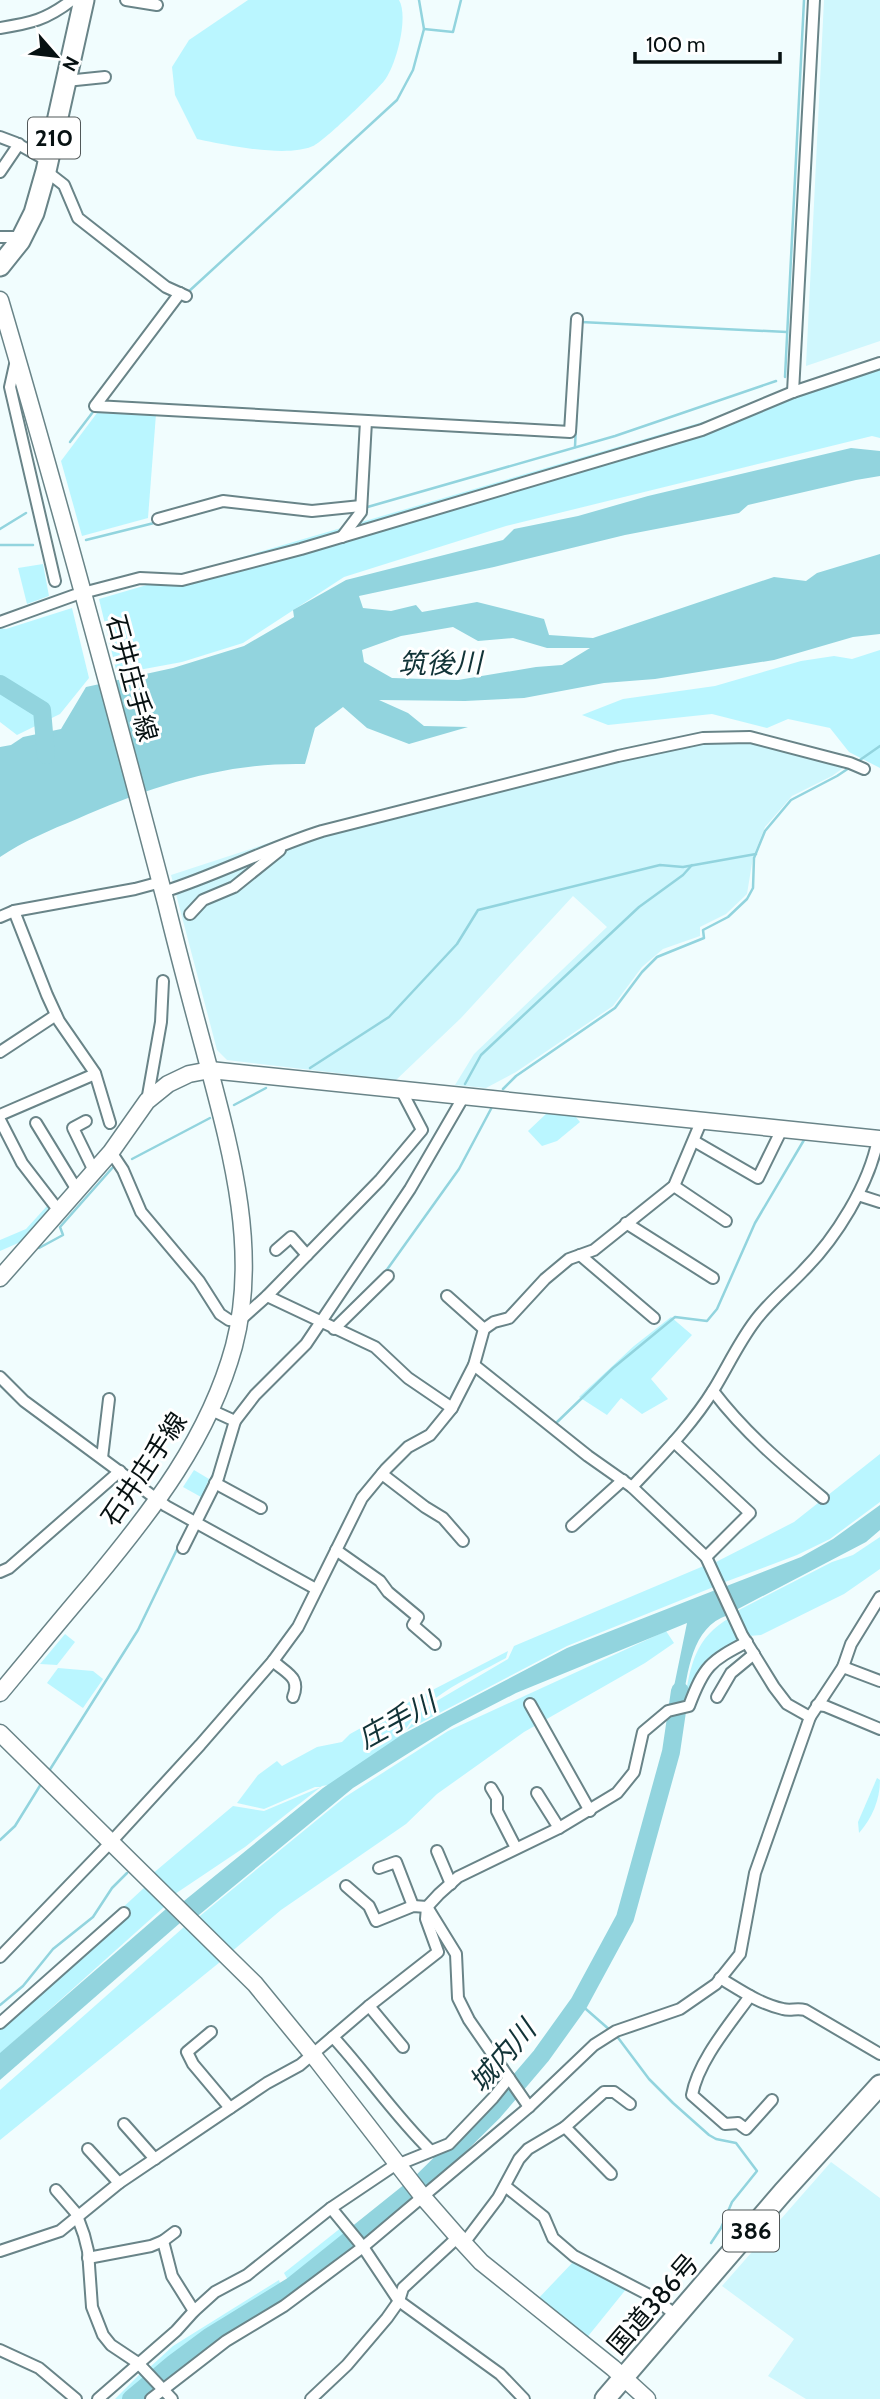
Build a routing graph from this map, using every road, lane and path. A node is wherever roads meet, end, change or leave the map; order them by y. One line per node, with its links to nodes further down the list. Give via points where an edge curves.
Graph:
1 (72, 0): 6 (street, via 36,22)
2 (84, 0): 8 (highway, 210)
3 (126, 0): 5 (street)
4 (814, 0): 20 (street)
5 (157, 5)
6 (0, 28)
7 (105, 77): 8 (street)
8 (66, 81): 11 (highway, 210)
9 (0, 137): 10 (street)
10 (19, 144): 11 (street); 12 (street)
11 (47, 166): 14 (highway, 210); 21 (street, via 64,185 78,218 166,287 183,295 98,406)
12 (0, 172)
13 (0, 237): 14 (street)
14 (23, 237): 15 (highway, 210)
15 (0, 266)
16 (0, 300): 18 (street, 石井庄手線)
17 (577, 319): 21 (street, via 570,432)
18 (17, 358): 25 (street, via 10,387); 26 (street, 石井庄手線)
19 (880, 363): 20 (street)
20 (793, 392): 24 (street, via 702,430)
21 (366, 421): 22 (street)
22 (361, 509): 23 (street, via 312,511 223,501); 24 (street)
23 (158, 519)
24 (342, 537): 26 (street, via 182,580 140,579)
25 (55, 581)
26 (85, 599): 27 (street); 30 (street, 石井庄手線)
27 (0, 622)
28 (864, 769): 29 (street, via 750,737 703,738)
29 (294, 840): 30 (street, via 215,874); 32 (street, via 234,887 202,900)
30 (161, 881): 31 (street); 37 (street, 石井庄手線)
31 (14, 911): 33 (street); 35 (street)
32 (190, 914)
33 (0, 917)
34 (163, 981): 41 (street)
35 (56, 1015): 36 (street); 38 (street)
36 (0, 1052)
37 (210, 1070): 39 (street); 41 (street, via 168,1084); 70 (street, 石井庄手線, via 236,1183 243,1248)
38 (95, 1074): 42 (street); 46 (street)
39 (400, 1088): 40 (street); 48 (street)
40 (464, 1096): 44 (street); 51 (street)
41 (147, 1101): 52 (street)
42 (0, 1117): 58 (street, via 22,1163)
43 (86, 1121): 53 (street, via 73,1128)
44 (701, 1122): 47 (street); 50 (street)
45 (36, 1123): 55 (street)
46 (110, 1123)
47 (782, 1129): 49 (street); 50 (street, via 758,1178)
48 (422, 1130): 51 (street); 62 (street)
49 (879, 1139): 56 (street)
50 (694, 1141): 54 (street)
51 (434, 1144): 71 (street, via 410,1189)
52 (111, 1152): 53 (street); 70 (street, via 141,1212 199,1281 220,1314)
53 (94, 1171): 55 (street)
54 (674, 1186): 59 (street); 60 (street)
55 (77, 1190): 58 (street)
56 (858, 1195): 57 (street); 76 (street, via 825,1246 759,1315)
57 (880, 1202)
58 (59, 1211): 66 (street)
59 (726, 1221)
60 (626, 1223): 63 (street, via 594,1250); 65 (street)
61 (276, 1250): 62 (street, via 290,1237)
62 (307, 1255): 67 (street)
63 (580, 1255): 69 (street); 73 (street, via 545,1279 509,1318)
64 (388, 1276): 72 (street)
65 (713, 1278)
66 (0, 1279)
67 (267, 1296): 70 (street); 71 (street)
68 (447, 1296): 73 (street)
69 (654, 1318)
70 (239, 1321): 79 (street, 石井庄手線)
71 (320, 1323): 72 (street); 80 (street)
72 (334, 1329): 78 (street, via 375,1347 408,1378)
73 (484, 1329): 74 (street)
74 (474, 1365): 78 (street); 86 (street)
75 (0, 1377): 82 (street, via 24,1401)
76 (713, 1391): 81 (street); 87 (street, via 735,1420)
77 (109, 1399): 82 (street)
78 (452, 1408): 84 (street, via 430,1435 408,1447)
79 (211, 1410): 80 (street); 88 (street, 石井庄手線)
80 (235, 1421): 85 (street)
81 (674, 1442): 86 (street); 95 (street, via 750,1513)
82 (102, 1458): 83 (street)
83 (120, 1471): 88 (street); 96 (street)
84 (382, 1474): 92 (street, via 443,1518); 94 (street, via 362,1498)
85 (215, 1483): 89 (street); 90 (street)
86 (627, 1483): 91 (street); 95 (street)
87 (823, 1498)
88 (159, 1501): 90 (street); 105 (street, 石井庄手線)
89 (261, 1508)
90 (196, 1522): 93 (street); 97 (street)
91 (572, 1526)
92 (463, 1541)
93 (183, 1548)
94 (336, 1550): 97 (street); 100 (street, via 380,1581 418,1617 413,1625)
95 (706, 1557): 99 (street)
96 (0, 1572)
97 (316, 1589): 102 (street, via 298,1626)
98 (880, 1597): 103 (street, via 851,1644)
99 (745, 1639): 101 (street); 115 (street, via 707,1668 689,1706 668,1711 643,1732 628,1781)
100 (435, 1644)
101 (754, 1654): 107 (street, via 731,1673); 110 (street, via 787,1704)
102 (273, 1661): 106 (street, via 296,1682); 117 (street)
103 (843, 1667): 104 (street); 109 (street)
104 (880, 1681)
105 (0, 1693)
106 (293, 1697)
107 (717, 1697)
108 (530, 1704): 115 (street)
109 (817, 1705): 110 (street); 111 (street)
110 (810, 1717): 127 (street, via 755,1873 740,1954)
111 (880, 1729)
112 (1, 1735): 117 (street)
113 (491, 1788): 118 (street)
114 (537, 1793): 116 (street)
115 (590, 1811): 116 (street)
116 (559, 1828): 118 (street)
117 (111, 1842): 126 (street); 134 (street, via 255,1984)
118 (516, 1848): 121 (street)
119 (437, 1851): 121 (street)
120 (379, 1868): 123 (street, via 396,1862)
121 (451, 1884): 124 (street)
122 (346, 1886): 123 (street, via 369,1906 376,1922)
123 (413, 1906): 124 (street)
124 (427, 1907): 129 (street, via 426,1920 438,1952); 136 (street, via 456,1954 458,1998)
125 (124, 1913): 130 (street)
126 (0, 1957)
127 (720, 1978): 128 (street); 140 (street, via 681,2009 612,2032)
128 (750, 1996): 135 (street, via 785,2010 802,2009); 138 (street, via 694,2081 692,2095 725,2124 738,2123 746,2129)
129 (369, 2006): 132 (street); 133 (street)
130 (0, 2023)
131 (211, 2032): 141 (street, via 187,2052)
132 (334, 2037): 134 (street); 145 (street)
133 (403, 2046)
134 (313, 2054): 141 (street); 147 (street)
135 (880, 2054)
136 (510, 2079): 140 (street); 145 (street, via 449,2144)
137 (880, 2085): 163 (highway, 国道386号 / 386)
138 (772, 2100)
139 (630, 2104): 143 (street, via 614,2092 604,2092)
140 (529, 2107): 152 (street)
141 (230, 2108): 146 (street)
142 (124, 2124): 146 (street)
143 (565, 2127): 148 (street); 150 (street, via 528,2149)
144 (88, 2149): 149 (street)
145 (431, 2151): 147 (street)
146 (155, 2159): 149 (street)
147 (398, 2166): 152 (street); 153 (street)
148 (611, 2174)
149 (119, 2183): 154 (street)
150 (505, 2186): 156 (street); 163 (street, via 544,2217 553,2238 574,2256 653,2297)
151 (56, 2190): 154 (street)
152 (423, 2197): 156 (street); 158 (street)
153 (331, 2208): 158 (street); 162 (street)
154 (77, 2216): 159 (street, via 60,2231); 160 (street)
155 (175, 2232): 157 (street)
156 (461, 2240): 161 (street, via 403,2288); 166 (street, via 481,2262)
157 (163, 2241): 160 (street); 162 (street, via 172,2276)
158 (363, 2247): 161 (street); 167 (street, via 284,2306)
159 (0, 2250)
160 (88, 2258): 165 (street, via 92,2307 103,2335)
161 (399, 2301): 172 (street, via 347,2365); 173 (street, via 500,2374)
162 (194, 2311): 165 (street)
163 (678, 2317): 166 (highway, 国道386号 / 386)
164 (0, 2350): 168 (street, via 39,2368)
165 (142, 2368): 167 (street); 169 (street)
166 (623, 2378): 174 (highway, 国道386号 / 386); 175 (street)
167 (160, 2386): 170 (street); 171 (street)
168 (76, 2399)
169 (98, 2399)
170 (151, 2399)
171 (172, 2399)
172 (311, 2399)
173 (524, 2399)
174 (605, 2399)
175 (647, 2399)

